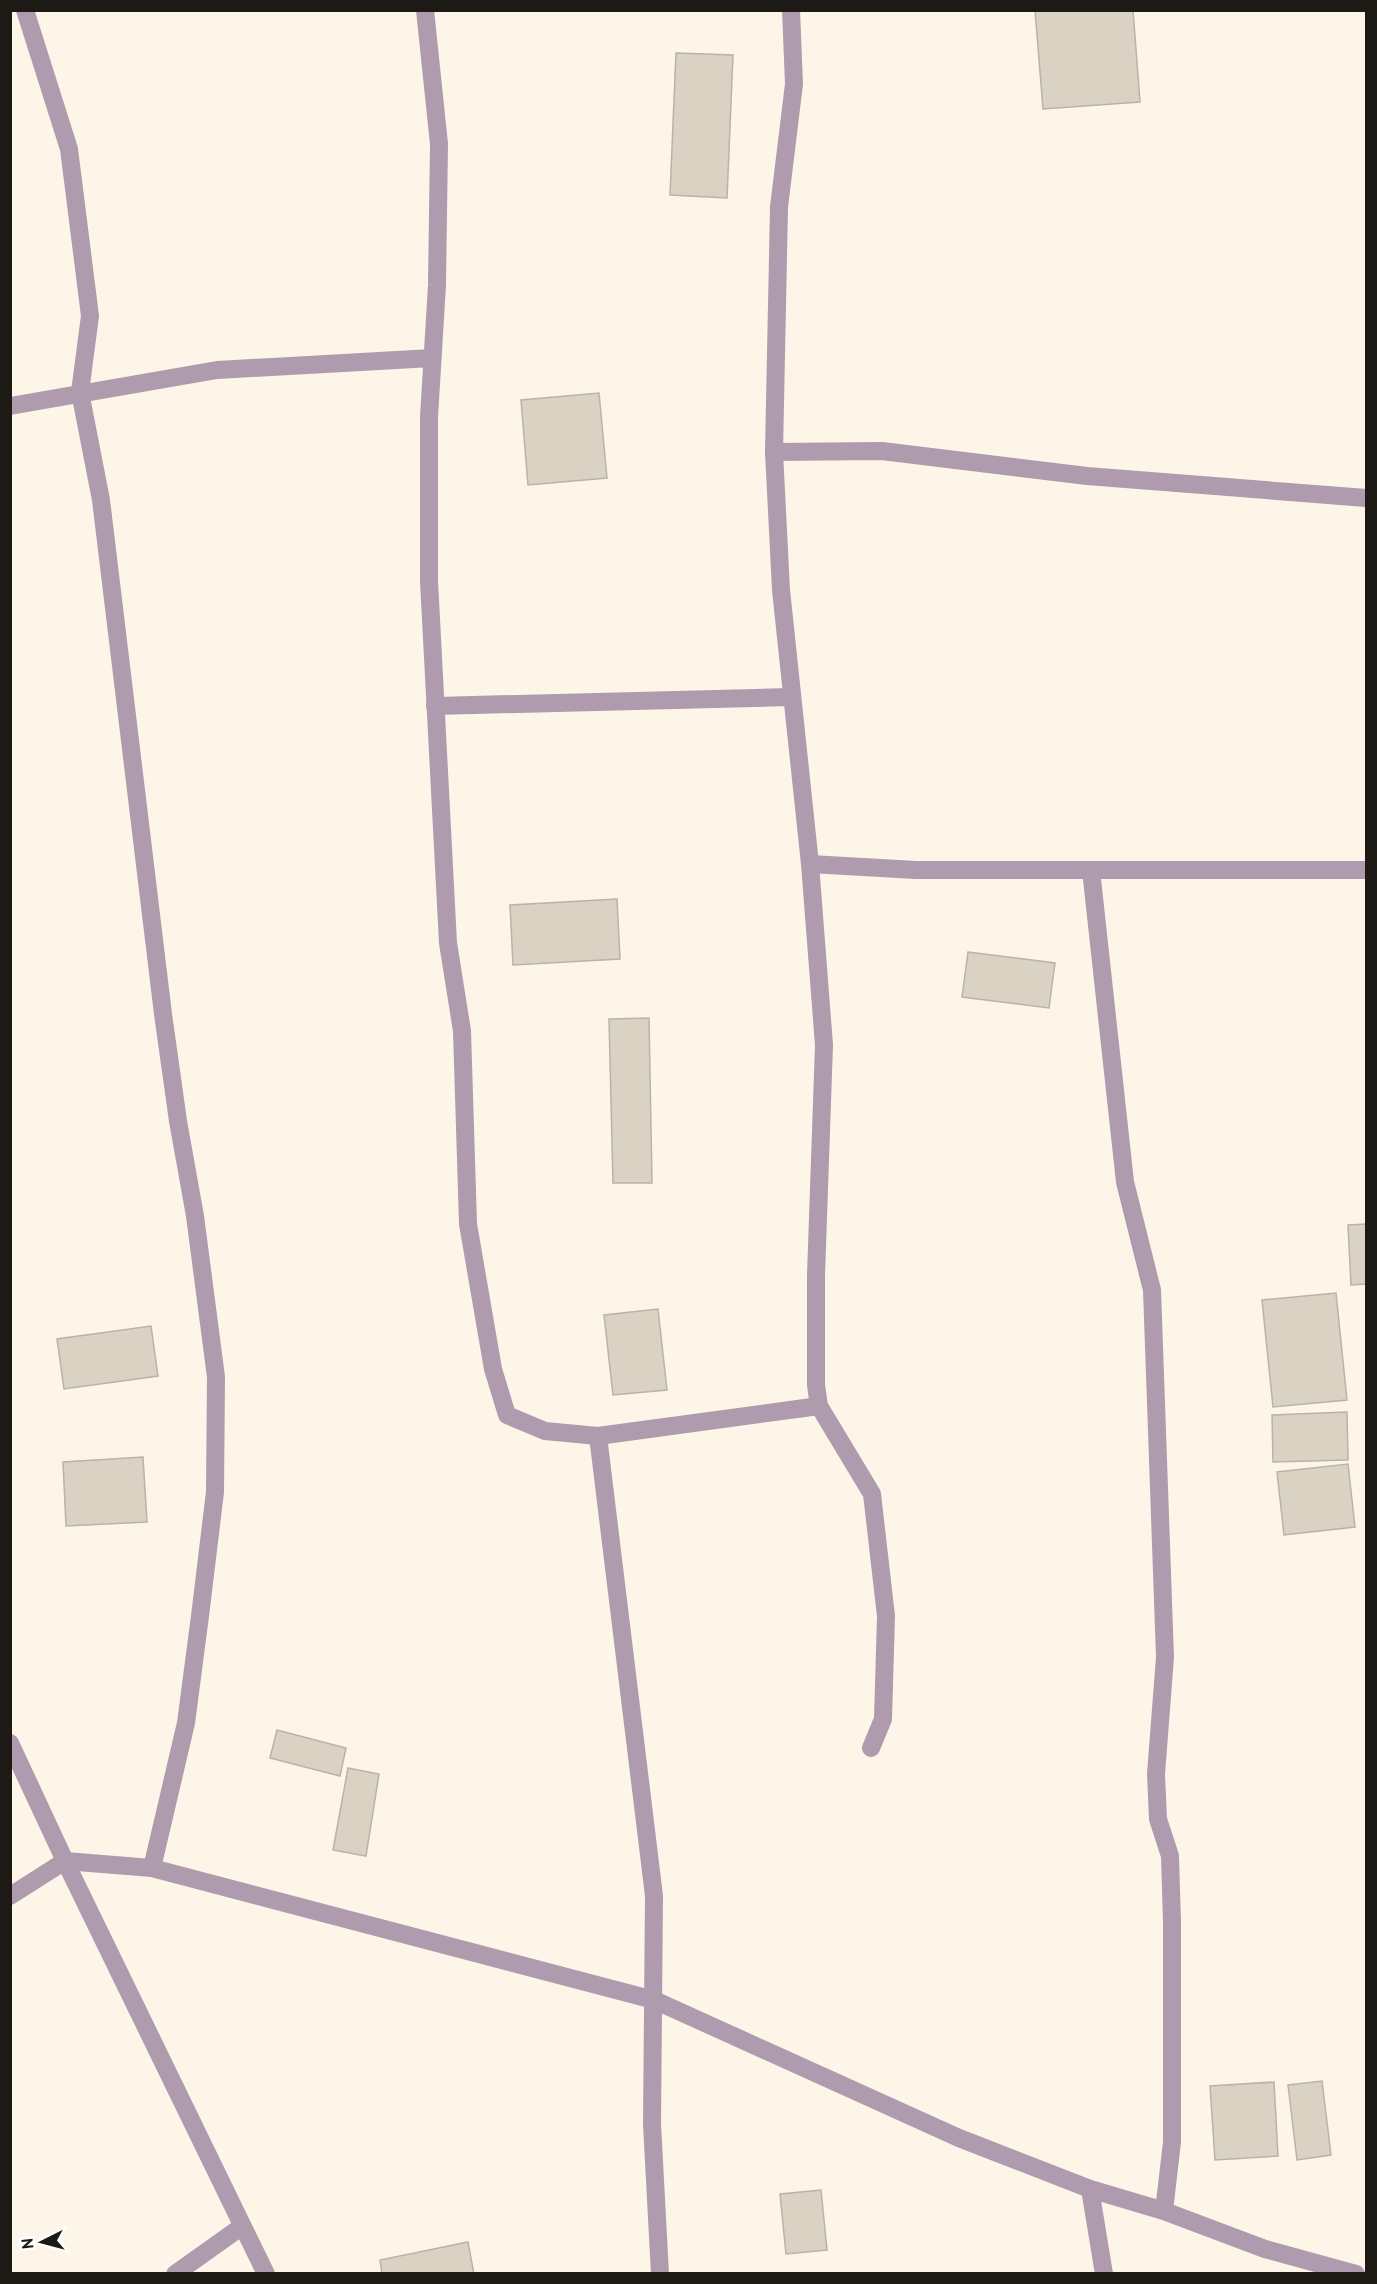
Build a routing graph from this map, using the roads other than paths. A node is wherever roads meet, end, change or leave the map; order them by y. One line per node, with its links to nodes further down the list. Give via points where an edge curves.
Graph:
1 (26, 10): 5 (street, via 69,149 90,316)
2 (424, 10): 4 (street, via 439,144)
3 (791, 10): 7 (street, via 794,84 779,207)
4 (432, 358): 5 (street, via 217,370); 10 (street, via 429,581)
5 (80, 392): 6 (street); 19 (street, via 101,500 165,1026 216,1377 215,1492 186,1724)
6 (10, 406)
7 (774, 452): 8 (street, via 882,451 1087,476); 9 (street)
8 (1366, 498)
9 (790, 697): 10 (street); 11 (street)
10 (435, 705): 15 (street, via 448,943 462,1031 468,1224 494,1369 507,1415 545,1431)
11 (810, 864): 12 (street, via 916,870); 14 (street, via 824,1045 816,1275)
12 (1091, 870): 13 (street); 23 (street, via 1125,1182 1152,1290 1165,1657 1156,1774 1158,1819 1170,1856 1172,1922 1172,2142)
13 (1366, 870)
14 (819, 1406): 15 (street); 17 (street, via 872,1494 886,1617 883,1719)
15 (598, 1436): 21 (street, via 654,1896)
16 (10, 1743): 18 (street)
17 (871, 1748)
18 (65, 1861): 19 (street); 20 (street); 24 (street)
19 (152, 1868): 21 (street)
20 (10, 1896)
21 (654, 2000): 22 (street, via 959,2138); 27 (street, via 651,2124)
22 (1090, 2188): 23 (street); 28 (street)
23 (1164, 2211): 29 (street, via 1265,2249)
24 (241, 2227): 25 (street); 26 (street)
25 (175, 2274)
26 (266, 2274)
27 (660, 2274)
28 (1104, 2274)
29 (1356, 2274)

